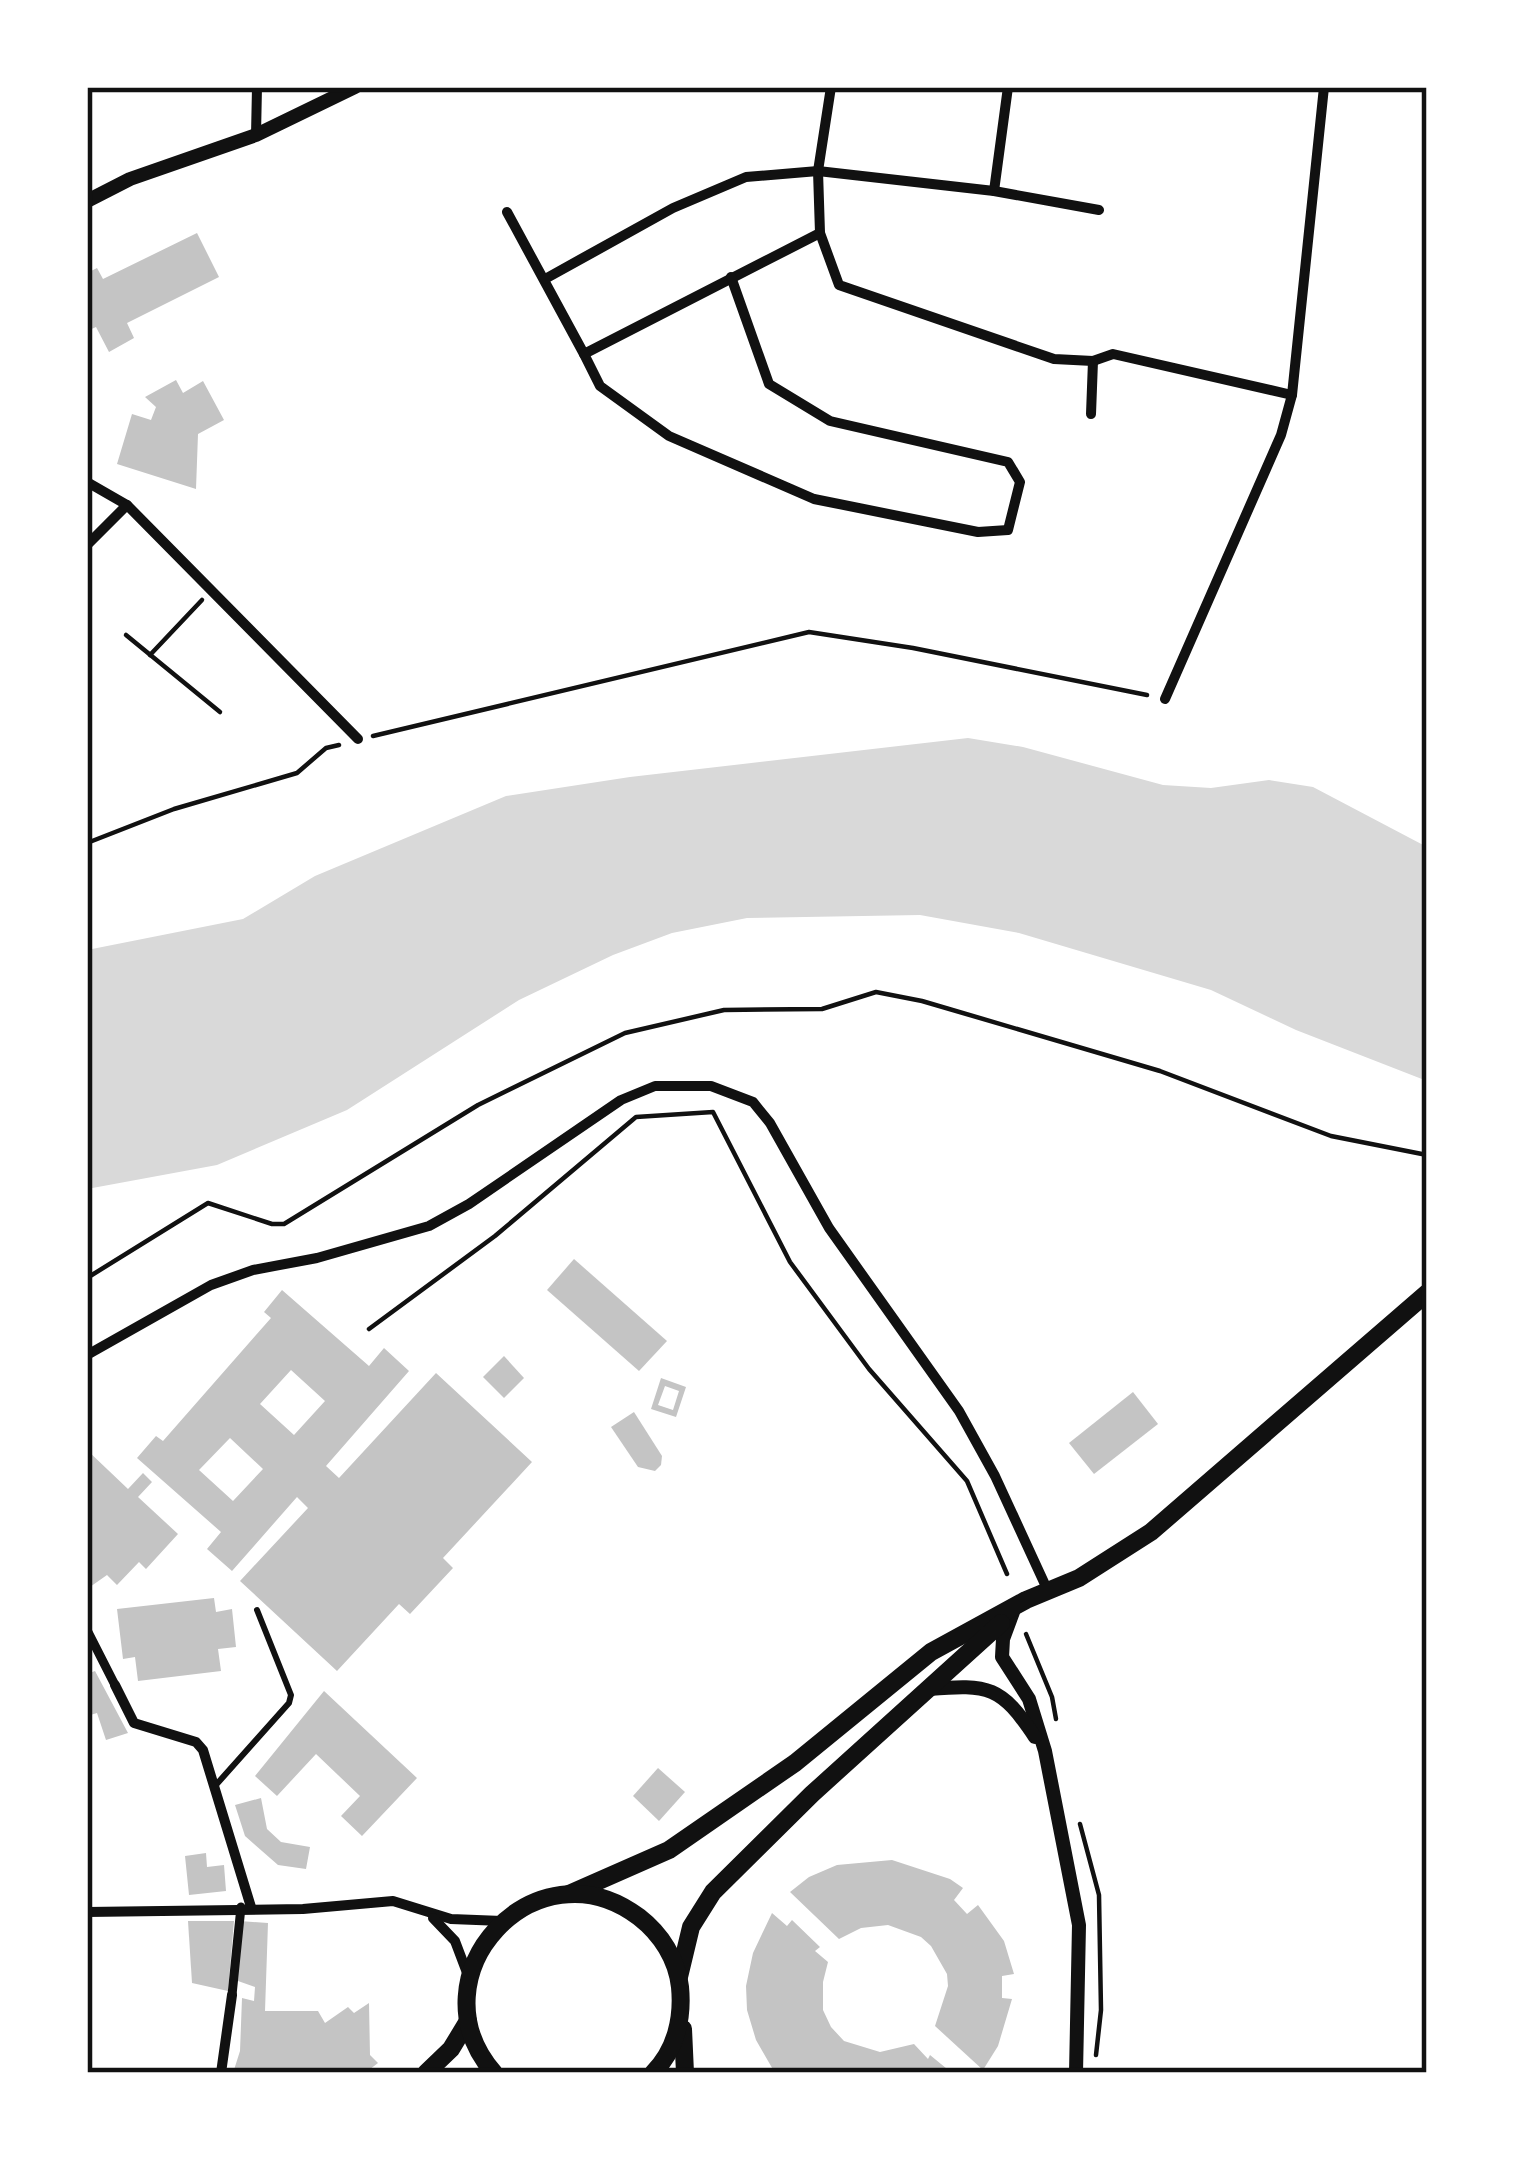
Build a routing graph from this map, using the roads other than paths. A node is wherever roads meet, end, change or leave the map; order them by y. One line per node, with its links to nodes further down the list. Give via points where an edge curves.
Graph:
1 (257, 87): 6 (street)
2 (355, 87): 6 (street)
3 (831, 87): 7 (street)
4 (1008, 87): 8 (street)
5 (1324, 87): 17 (street)
6 (256, 134): 9 (street)
7 (818, 171): 8 (street); 12 (street); 14 (street, via 746,177)
8 (994, 191): 10 (street)
9 (87, 201)
10 (1099, 210)
11 (507, 212): 14 (street)
12 (820, 233): 13 (street); 16 (street, via 839,285 1054,358)
13 (731, 278): 15 (street); 15 (street, via 769,384 830,422 1008,462 1020,482 1008,530 978,532 814,499 669,436 600,386)
14 (544, 279): 15 (street)
15 (584, 354)
16 (1093, 361): 17 (street, via 1113,354); 18 (street)
17 (1292, 395): 22 (street)
18 (1091, 415)
19 (87, 482): 20 (street)
20 (127, 505): 21 (street); 23 (street)
21 (87, 544)
22 (1165, 699)
23 (358, 739)
24 (1427, 1293): 26 (highway, via 1151,1532)
25 (87, 1355): 26 (street, via 211,1285 428,1226 621,1100 655,1086 711,1085 753,1102 770,1123 829,1228 959,1412)
26 (1049, 1594): 27 (highway)
27 (1020, 1606): 31 (highway); 32 (street, via 1002,1657 1029,1699); 34 (highway, via 931,1652 795,1763 669,1850)
28 (257, 1610): 33 (lane, via 289,1703)
29 (87, 1630): 30 (street)
30 (115, 1685): 33 (street, via 134,1724 196,1742)
31 (927, 1689): 32 (street, via 968,1686 1001,1696); 39 (highway, via 712,1892 691,1928)
32 (1045, 1751): 49 (street, via 1079,1924)
33 (215, 1786): 35 (street)
34 (569, 1894): 38 (highway); 39 (highway, via 626,1908 659,1937)
35 (246, 1907): 36 (street, via 392,1901); 37 (street); 41 (street)
36 (421, 1909): 38 (street, via 467,1922); 40 (street, via 455,1941)
37 (87, 1912)
38 (502, 1921): 40 (highway)
39 (679, 1977): 42 (highway)
40 (469, 1978): 43 (highway)
41 (232, 1995): 44 (street)
42 (682, 2006): 47 (highway, via 676,2037); 48 (highway)
43 (468, 2020): 45 (highway); 46 (highway)
44 (221, 2073)
45 (425, 2073)
46 (494, 2073)
47 (653, 2073)
48 (685, 2073)
49 (1076, 2073)

